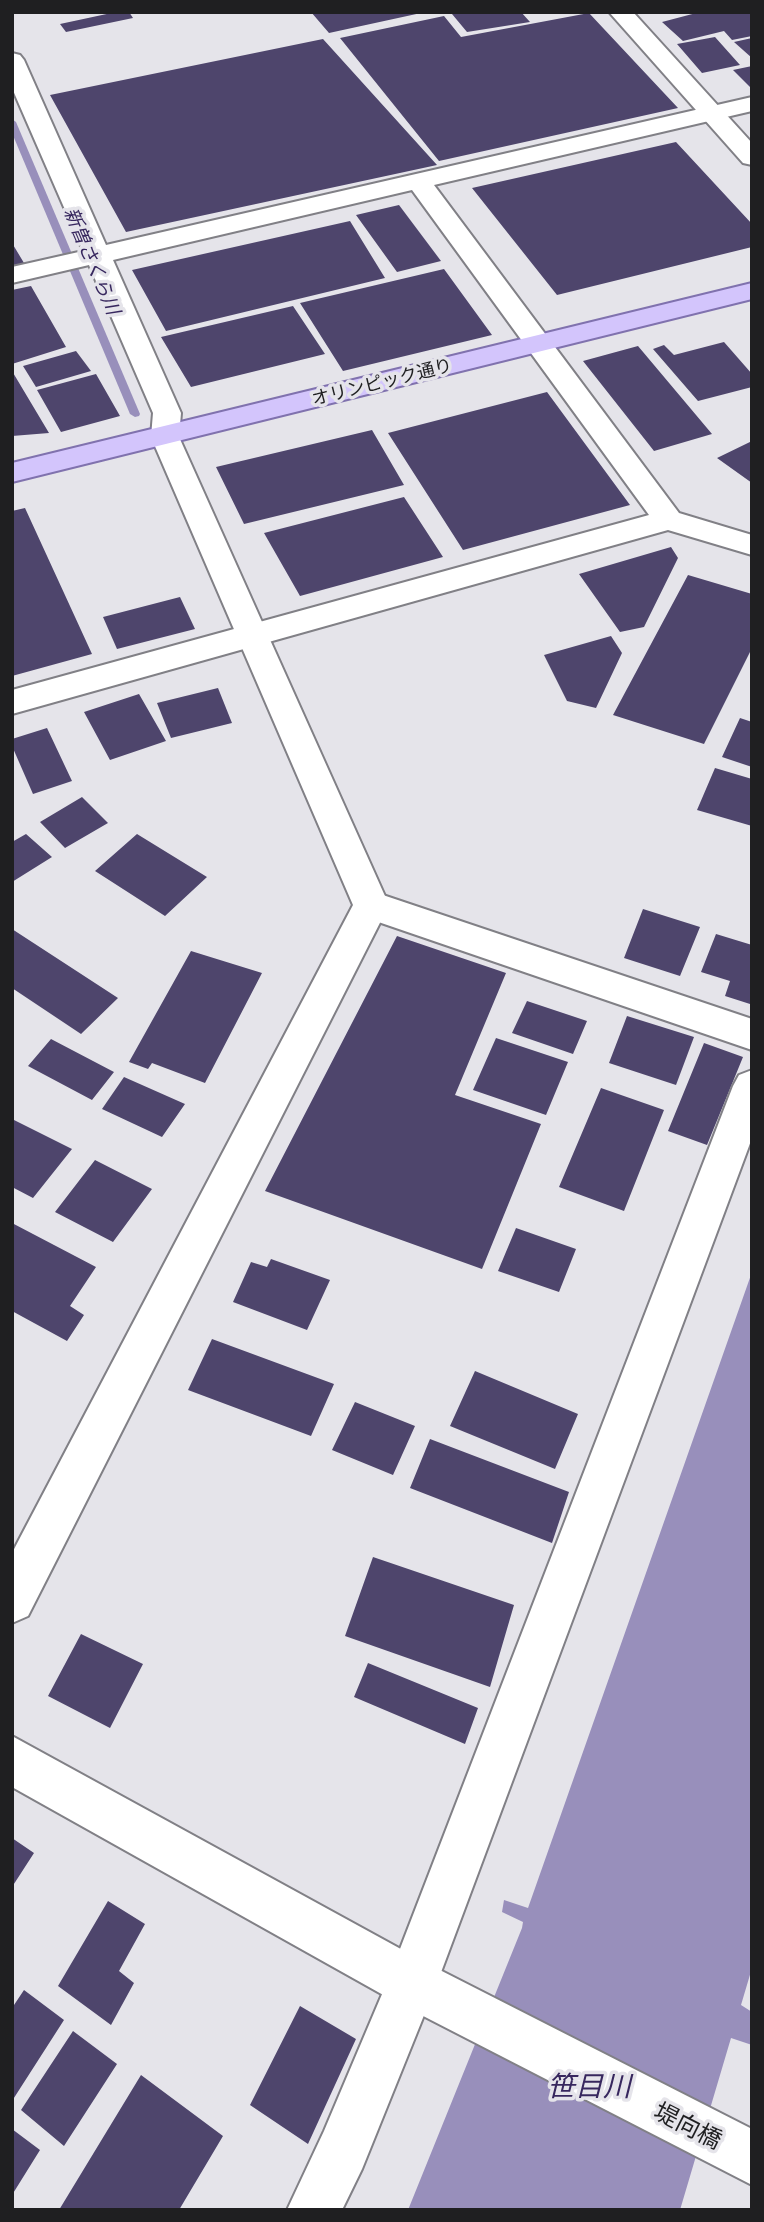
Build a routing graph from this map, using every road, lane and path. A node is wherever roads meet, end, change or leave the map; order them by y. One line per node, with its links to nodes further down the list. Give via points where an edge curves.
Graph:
1 (620, 12): 4 (street)
2 (12, 60): 7 (street)
3 (752, 104): 4 (street)
4 (711, 114): 5 (street); 6 (street)
5 (752, 158)
6 (419, 182): 7 (street); 10 (street)
7 (95, 255): 8 (street); 11 (street, via 167,413)
8 (12, 275)
9 (752, 291): 10 (main road, オリンピック通り)
10 (539, 343): 11 (main road, オリンピック通り); 13 (street)
11 (165, 437): 12 (main road, オリンピック通り); 15 (street)
12 (12, 473)
13 (668, 520): 14 (street); 15 (street)
14 (752, 545)
15 (250, 635): 16 (street); 17 (street)
16 (12, 702)
17 (371, 905): 18 (street); 20 (street)
18 (752, 1035)
19 (752, 1087): 22 (street)
20 (12, 1600)
21 (12, 1760): 22 (street, 堤向橋)
22 (425, 1990): 23 (street, 堤向橋); 24 (street)
23 (752, 2158)
24 (314, 2210)

